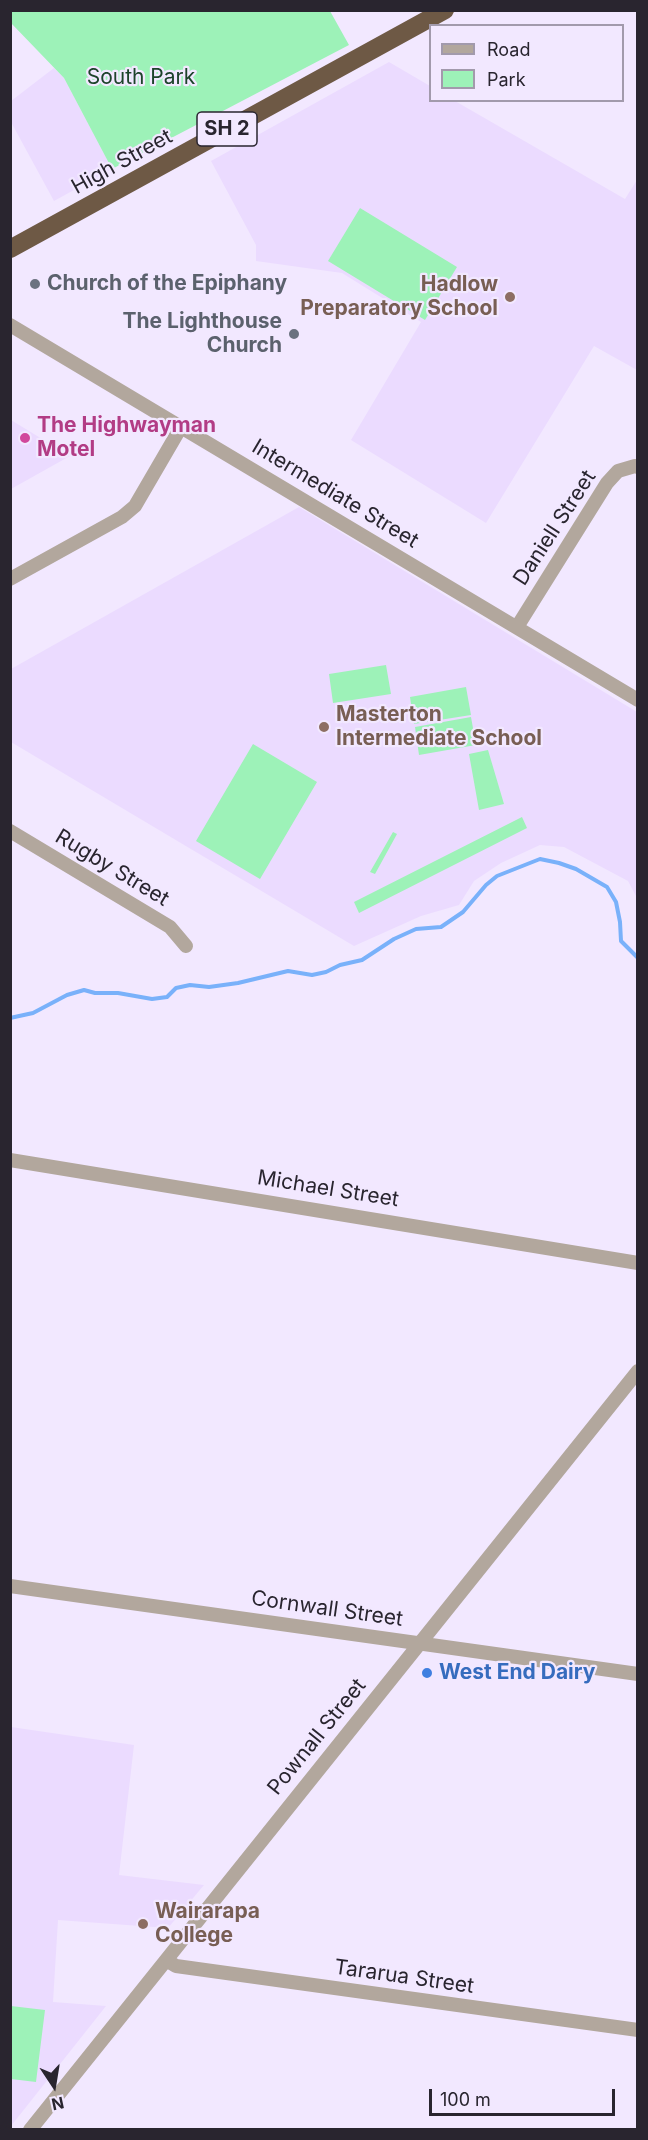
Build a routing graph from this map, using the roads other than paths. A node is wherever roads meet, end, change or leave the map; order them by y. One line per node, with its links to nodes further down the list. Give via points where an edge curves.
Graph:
1 (445, 10): 2 (highway, High Street / SH 2)
2 (10, 249)
3 (10, 325): 4 (street, Intermediate Street)
4 (181, 427): 6 (street, via 135,506); 7 (street, Intermediate Street)
5 (638, 467): 7 (street, Daniell Street, via 618,471 607,483)
6 (10, 579)
7 (517, 627): 8 (street, Intermediate Street)
8 (638, 699)
9 (10, 831): 10 (street, Rugby Street, via 170,927)
10 (186, 946)
11 (10, 1160): 12 (street, Michael Street)
12 (638, 1263)
13 (638, 1371): 15 (street, Pownall Street)
14 (10, 1586): 15 (street, Cornwall Street)
15 (418, 1643): 16 (street, Cornwall Street); 17 (street, Pownall Street)
16 (638, 1674)
17 (166, 1960): 18 (street, Tararua Street, via 176,1966); 19 (street, Pownall Street)
18 (638, 2030)
19 (30, 2130)

